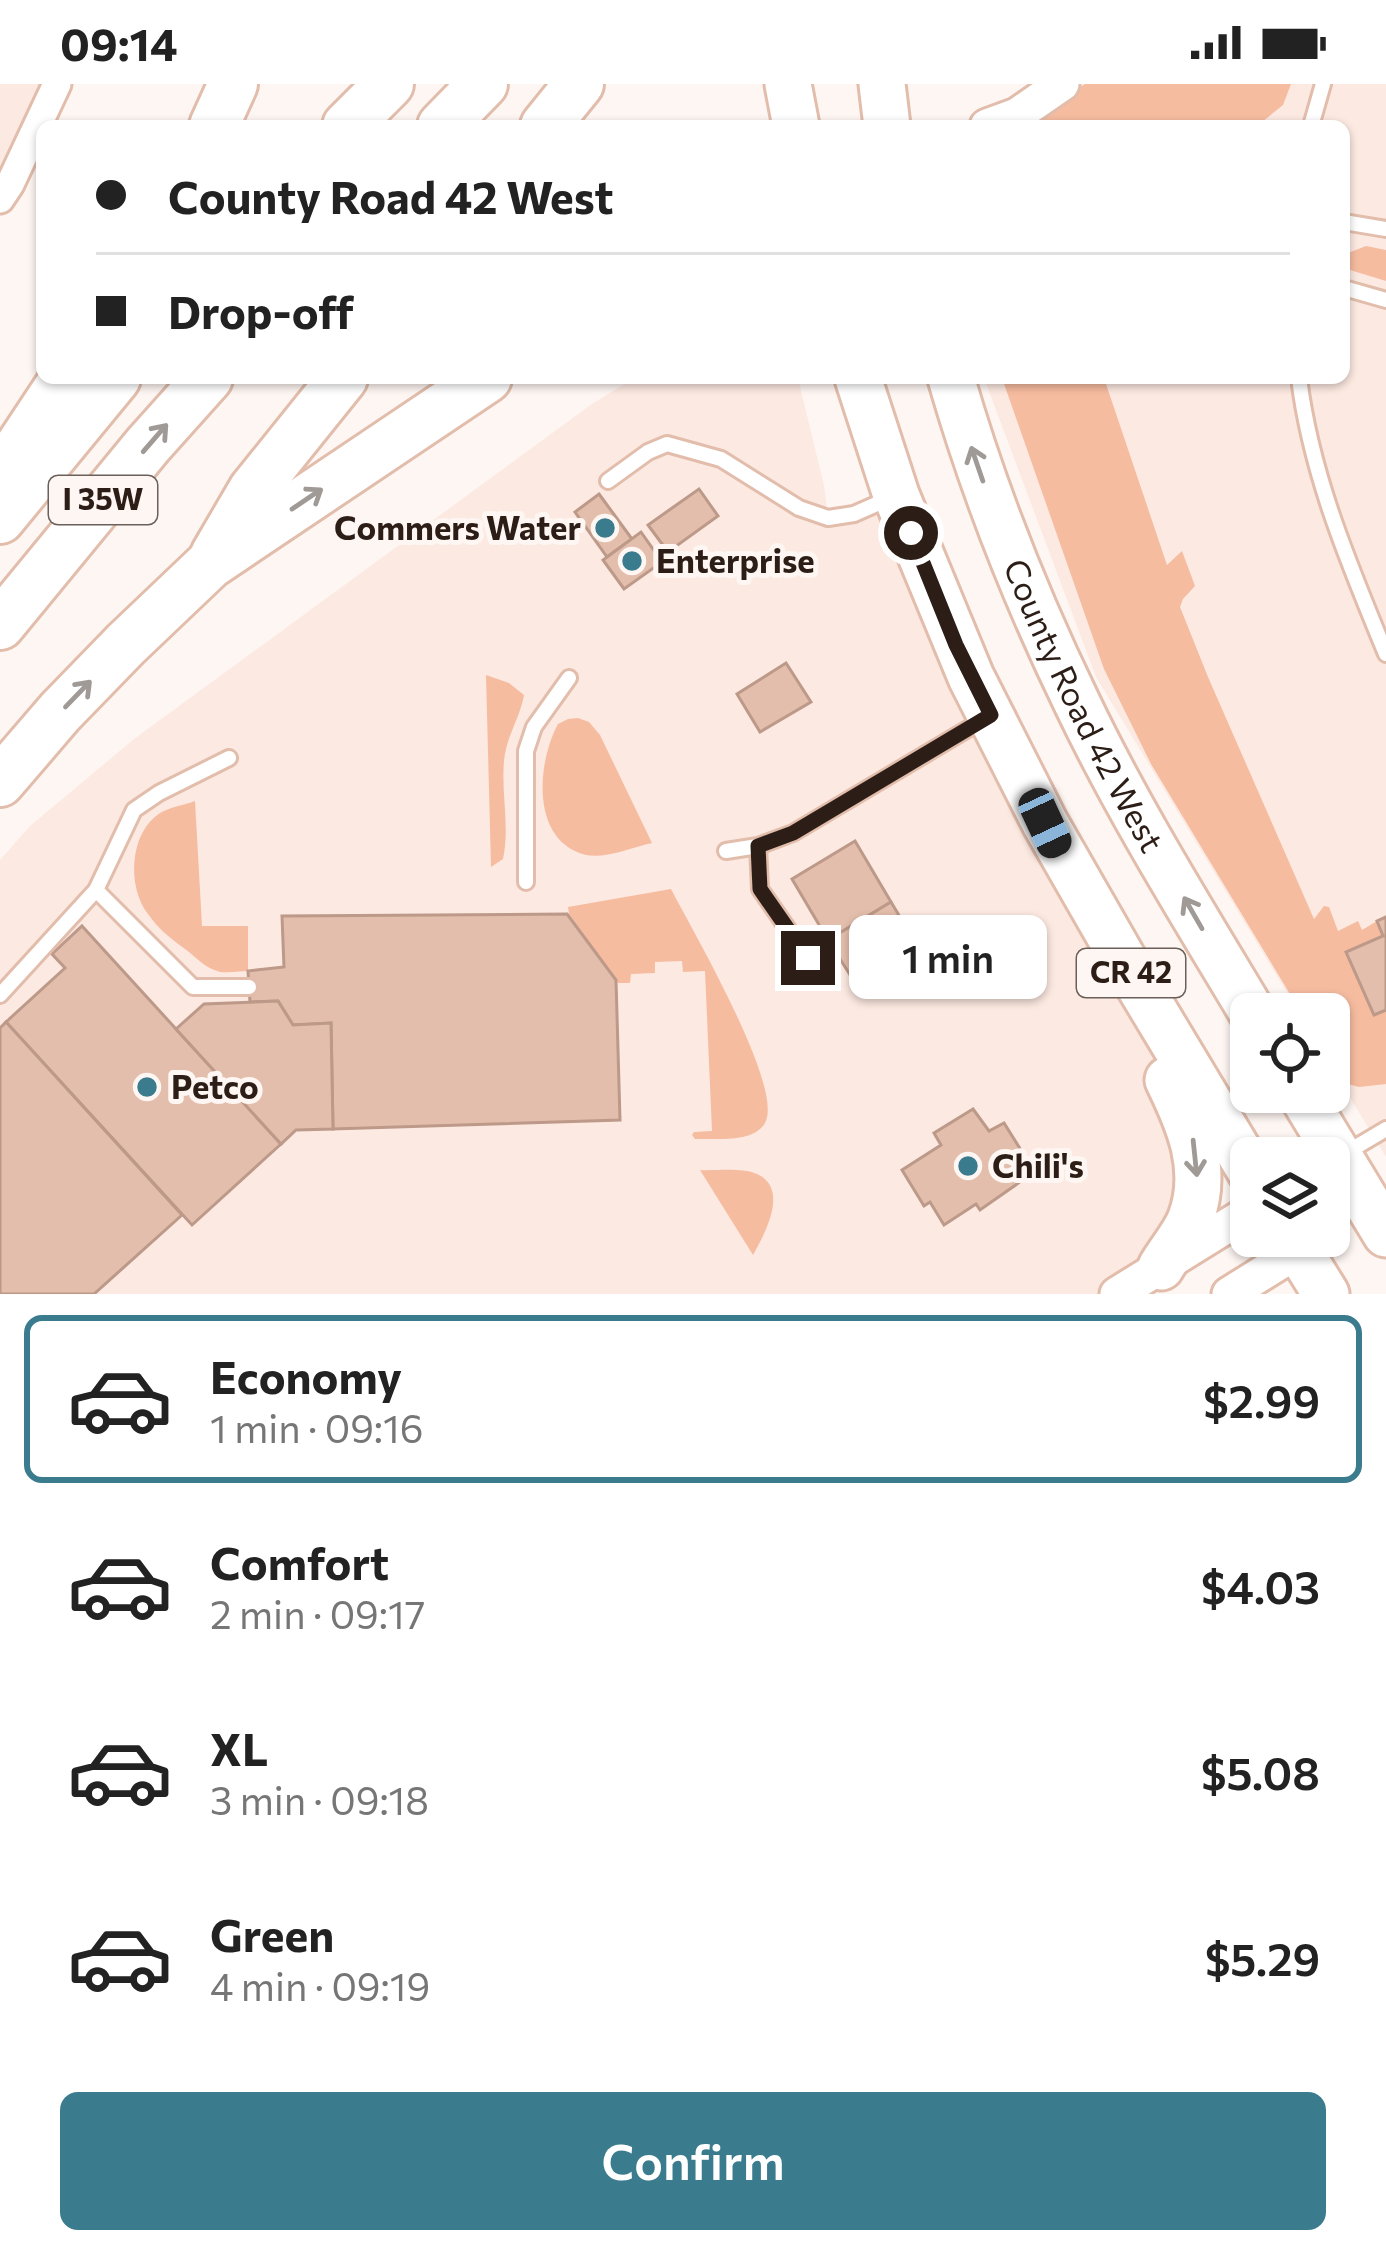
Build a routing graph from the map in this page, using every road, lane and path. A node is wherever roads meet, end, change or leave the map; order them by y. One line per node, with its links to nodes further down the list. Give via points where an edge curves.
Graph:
1 (57, 84): 11 (street)
2 (214, 84): 12 (highway)
3 (233, 84): 13 (highway)
4 (389, 84): 14 (highway)
5 (483, 84): 15 (highway)
6 (579, 84): 16 (highway)
7 (788, 84): 17 (highway)
8 (882, 84): 18 (highway)
9 (1062, 84): 19 (street)
10 (1323, 84): 20 (lane)
11 (40, 120)
12 (203, 120)
13 (217, 120)
14 (352, 120)
15 (448, 120)
16 (550, 120)
17 (795, 120)
18 (886, 120)
19 (1003, 120)
20 (1313, 120)
21 (36, 129): 22 (street)
22 (0, 199)
23 (1350, 222): 24 (lane)
24 (1386, 229)
25 (1350, 291): 26 (lane)
26 (1386, 300)
27 (61, 384): 35 (highway)
28 (111, 384): 38 (highway, I 35W)
29 (203, 384): 40 (highway, I 35W, one-way to 29)
30 (338, 384): 39 (highway, via 253,490)
31 (478, 384): 39 (highway, one-way to 31)
32 (860, 384): 37 (highway, CR 42)
33 (953, 384): 53 (highway, County Road 42 West / CR 42, one-way to 33, via 1077,703 975,462)
34 (1300, 384): 41 (lane, via 1318,477)
35 (0, 476)
36 (608, 481): 37 (lane, via 667,445 721,459 828,518)
37 (896, 495): 43 (highway, CR 42)
38 (0, 519)
39 (210, 564): 45 (highway, one-way to 39)
40 (0, 625)
41 (1386, 654)
42 (569, 678): 49 (lane, via 526,751)
43 (991, 715): 46 (highway, CR 42); 47 (lane)
44 (229, 758): 50 (lane, via 134,810)
45 (0, 782)
46 (1045, 823): 56 (highway, CR 42); 64 (highway, one-way to 64, via 1192,1129 1198,1165 1191,1220)
47 (758, 846): 48 (lane); 51 (lane, via 760,889)
48 (726, 851)
49 (526, 882)
50 (96, 890): 52 (lane, via 193,987); 54 (lane)
51 (808, 958)
52 (249, 987)
53 (1241, 993)
54 (0, 995)
55 (1386, 1129): 57 (lane)
56 (1230, 1137)
57 (1350, 1150)
58 (1350, 1178): 59 (highway)
59 (1380, 1212): 60 (street)
60 (1350, 1223)
61 (1230, 1224): 64 (street)
62 (1282, 1257): 66 (street)
63 (1315, 1257): 67 (highway)
64 (1161, 1267): 65 (street)
65 (1117, 1294)
66 (1228, 1294)
67 (1326, 1294)

